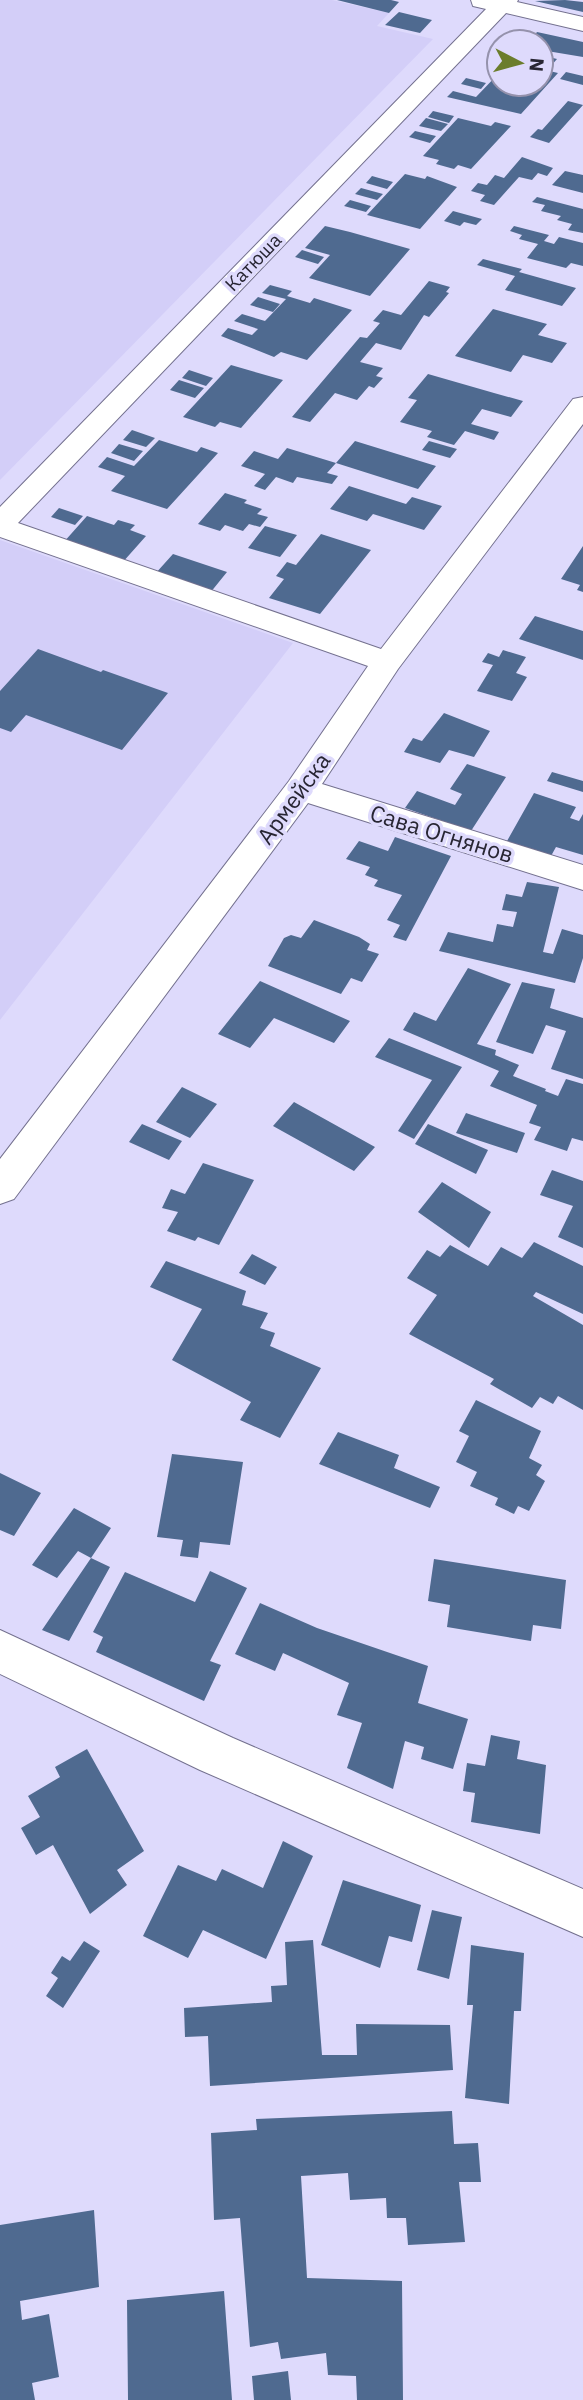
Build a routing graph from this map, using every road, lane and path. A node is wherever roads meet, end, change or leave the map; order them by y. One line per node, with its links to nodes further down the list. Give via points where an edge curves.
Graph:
1 (475, 0): 2 (street)
2 (504, 3): 3 (street); 5 (street, Катюша)
3 (583, 24)
4 (583, 404): 6 (street, Армейска)
5 (0, 526): 6 (street, Катюша)
6 (387, 662): 7 (street, Армейска)
7 (301, 789): 8 (street, Сава Огнянов); 9 (street, Армейска)
8 (583, 878)
9 (0, 1188)
10 (0, 1651): 11 (street, via 280,1783)
11 (583, 1913)

